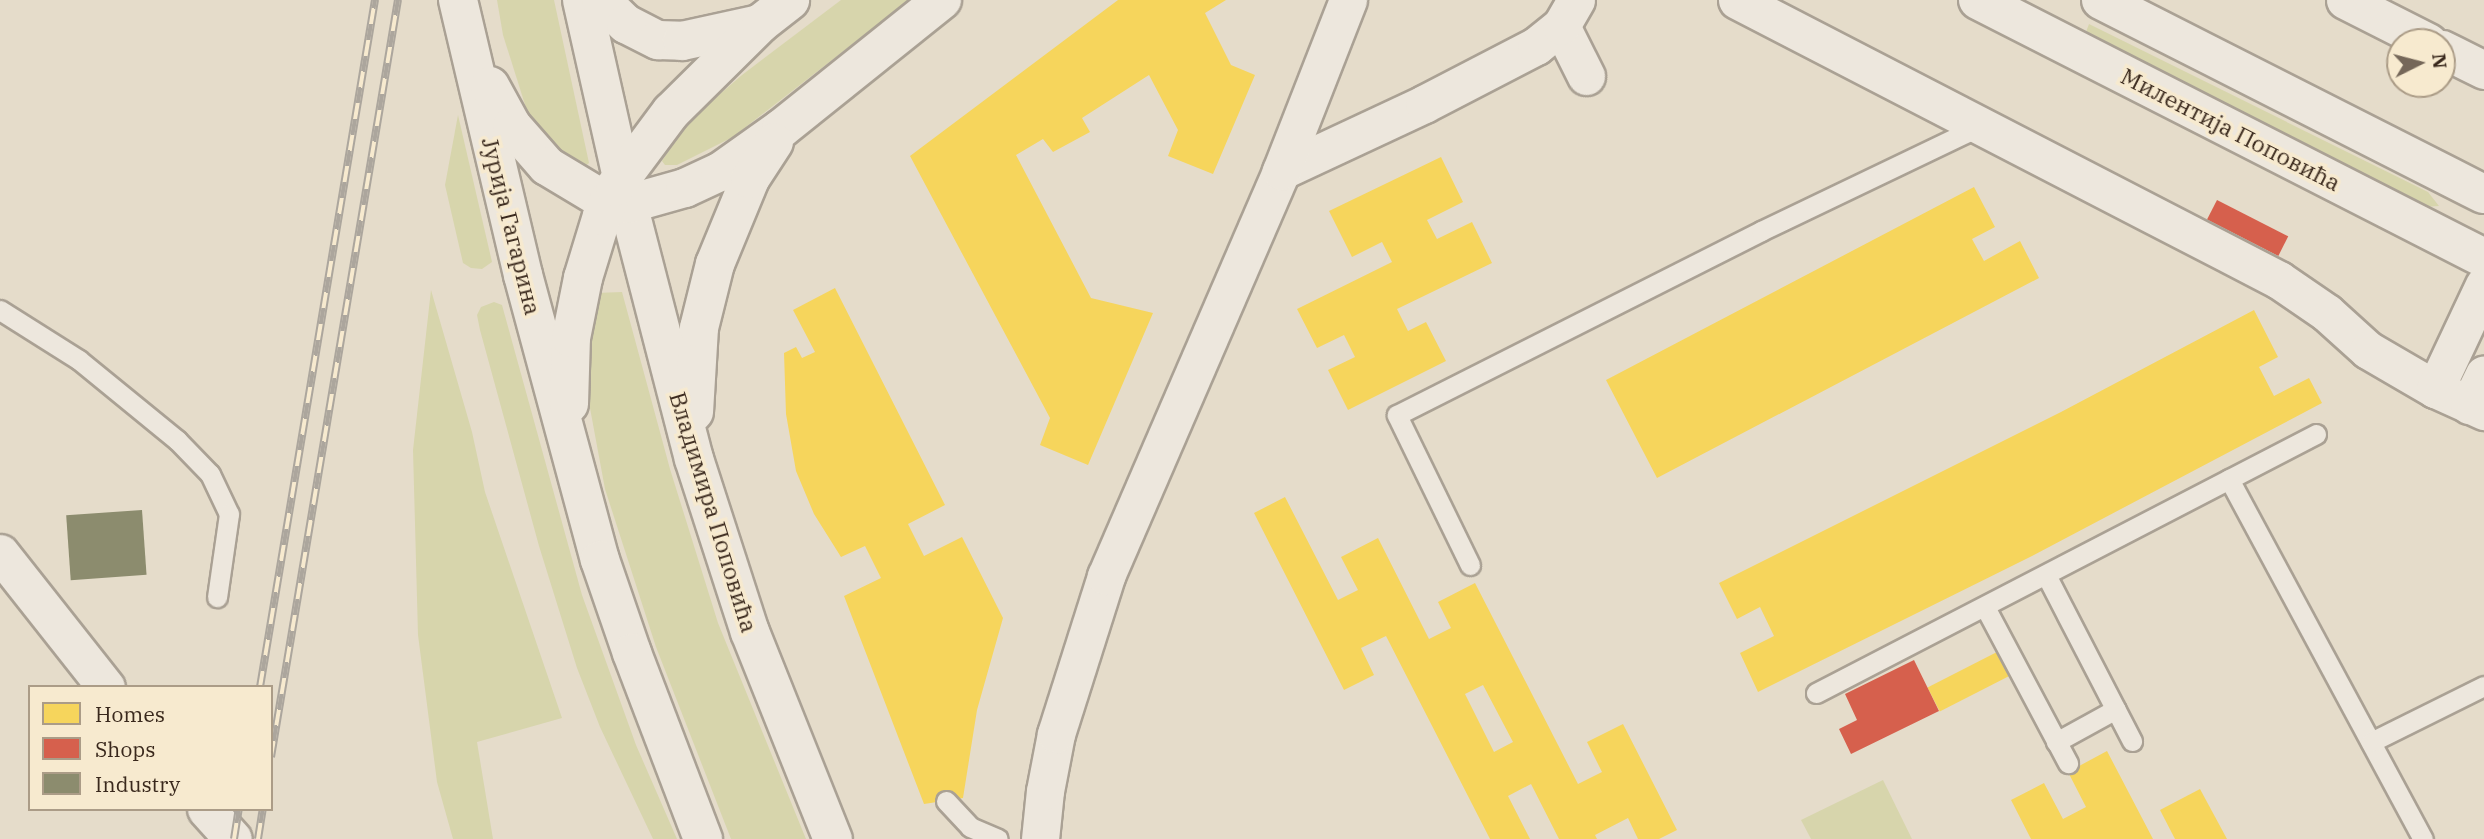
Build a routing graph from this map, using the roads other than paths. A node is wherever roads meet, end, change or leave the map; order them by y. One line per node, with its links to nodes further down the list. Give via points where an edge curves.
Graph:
1 (458, 0): 13 (main road, Јурија Гагарина)
2 (582, 0): 20 (main road)
3 (601, 0): 10 (main road, via 626,24 658,40 713,36)
4 (942, 0): 18 (main road)
5 (1348, 0): 19 (street)
6 (1737, 0): 17 (street)
7 (1978, 0): 22 (main road, Милентија Поповића)
8 (2101, 0): 21 (main road)
9 (2345, 0): 12 (street)
10 (776, 12): 20 (main road, via 671,112)
11 (1569, 13): 16 (street); 19 (street, via 1536,46)
12 (2400, 28)
13 (466, 37): 20 (main road, via 512,126 528,146 557,174); 28 (main road, Јурија Гагарина)
14 (2456, 56): 15 (street)
15 (2484, 70)
16 (1586, 76)
17 (1983, 124): 25 (street, via 2279,280 2368,349); 32 (lane, via 1397,415)
18 (782, 128): 20 (main road, via 720,172 685,188); 29 (main road, via 750,179 703,303 694,383)
19 (1281, 171): 50 (street, via 1105,576 1056,734)
20 (619, 194): 28 (main road, via 583,278 571,338); 29 (main road, Владимира Поповића)
21 (2484, 194)
22 (2484, 258)
23 (2484, 285): 25 (street)
24 (0, 310): 34 (lane, via 79,360 177,440 210,474 229,514)
25 (2435, 389): 26 (street)
26 (2479, 397)
27 (2316, 434): 30 (lane)
28 (569, 452): 47 (main road, via 632,653)
29 (694, 459): 48 (main road, Владимира Поповића, via 750,632)
30 (2228, 480): 33 (lane); 42 (lane)
31 (0, 553): 36 (street)
32 (1470, 565)
33 (2046, 575): 35 (lane); 39 (lane)
34 (217, 597)
35 (1985, 607): 38 (lane); 41 (lane)
36 (104, 685)
37 (2484, 686): 42 (lane)
38 (1816, 693)
39 (2116, 709): 40 (lane); 41 (lane)
40 (2132, 741)
41 (2056, 742): 43 (lane)
42 (2371, 742): 51 (lane)
43 (2068, 763)
44 (947, 801): 49 (lane, via 970,827)
45 (207, 811): 46 (street)
46 (233, 839)
47 (703, 839)
48 (833, 839)
49 (998, 839)
50 (1040, 839)
51 (2423, 839)

